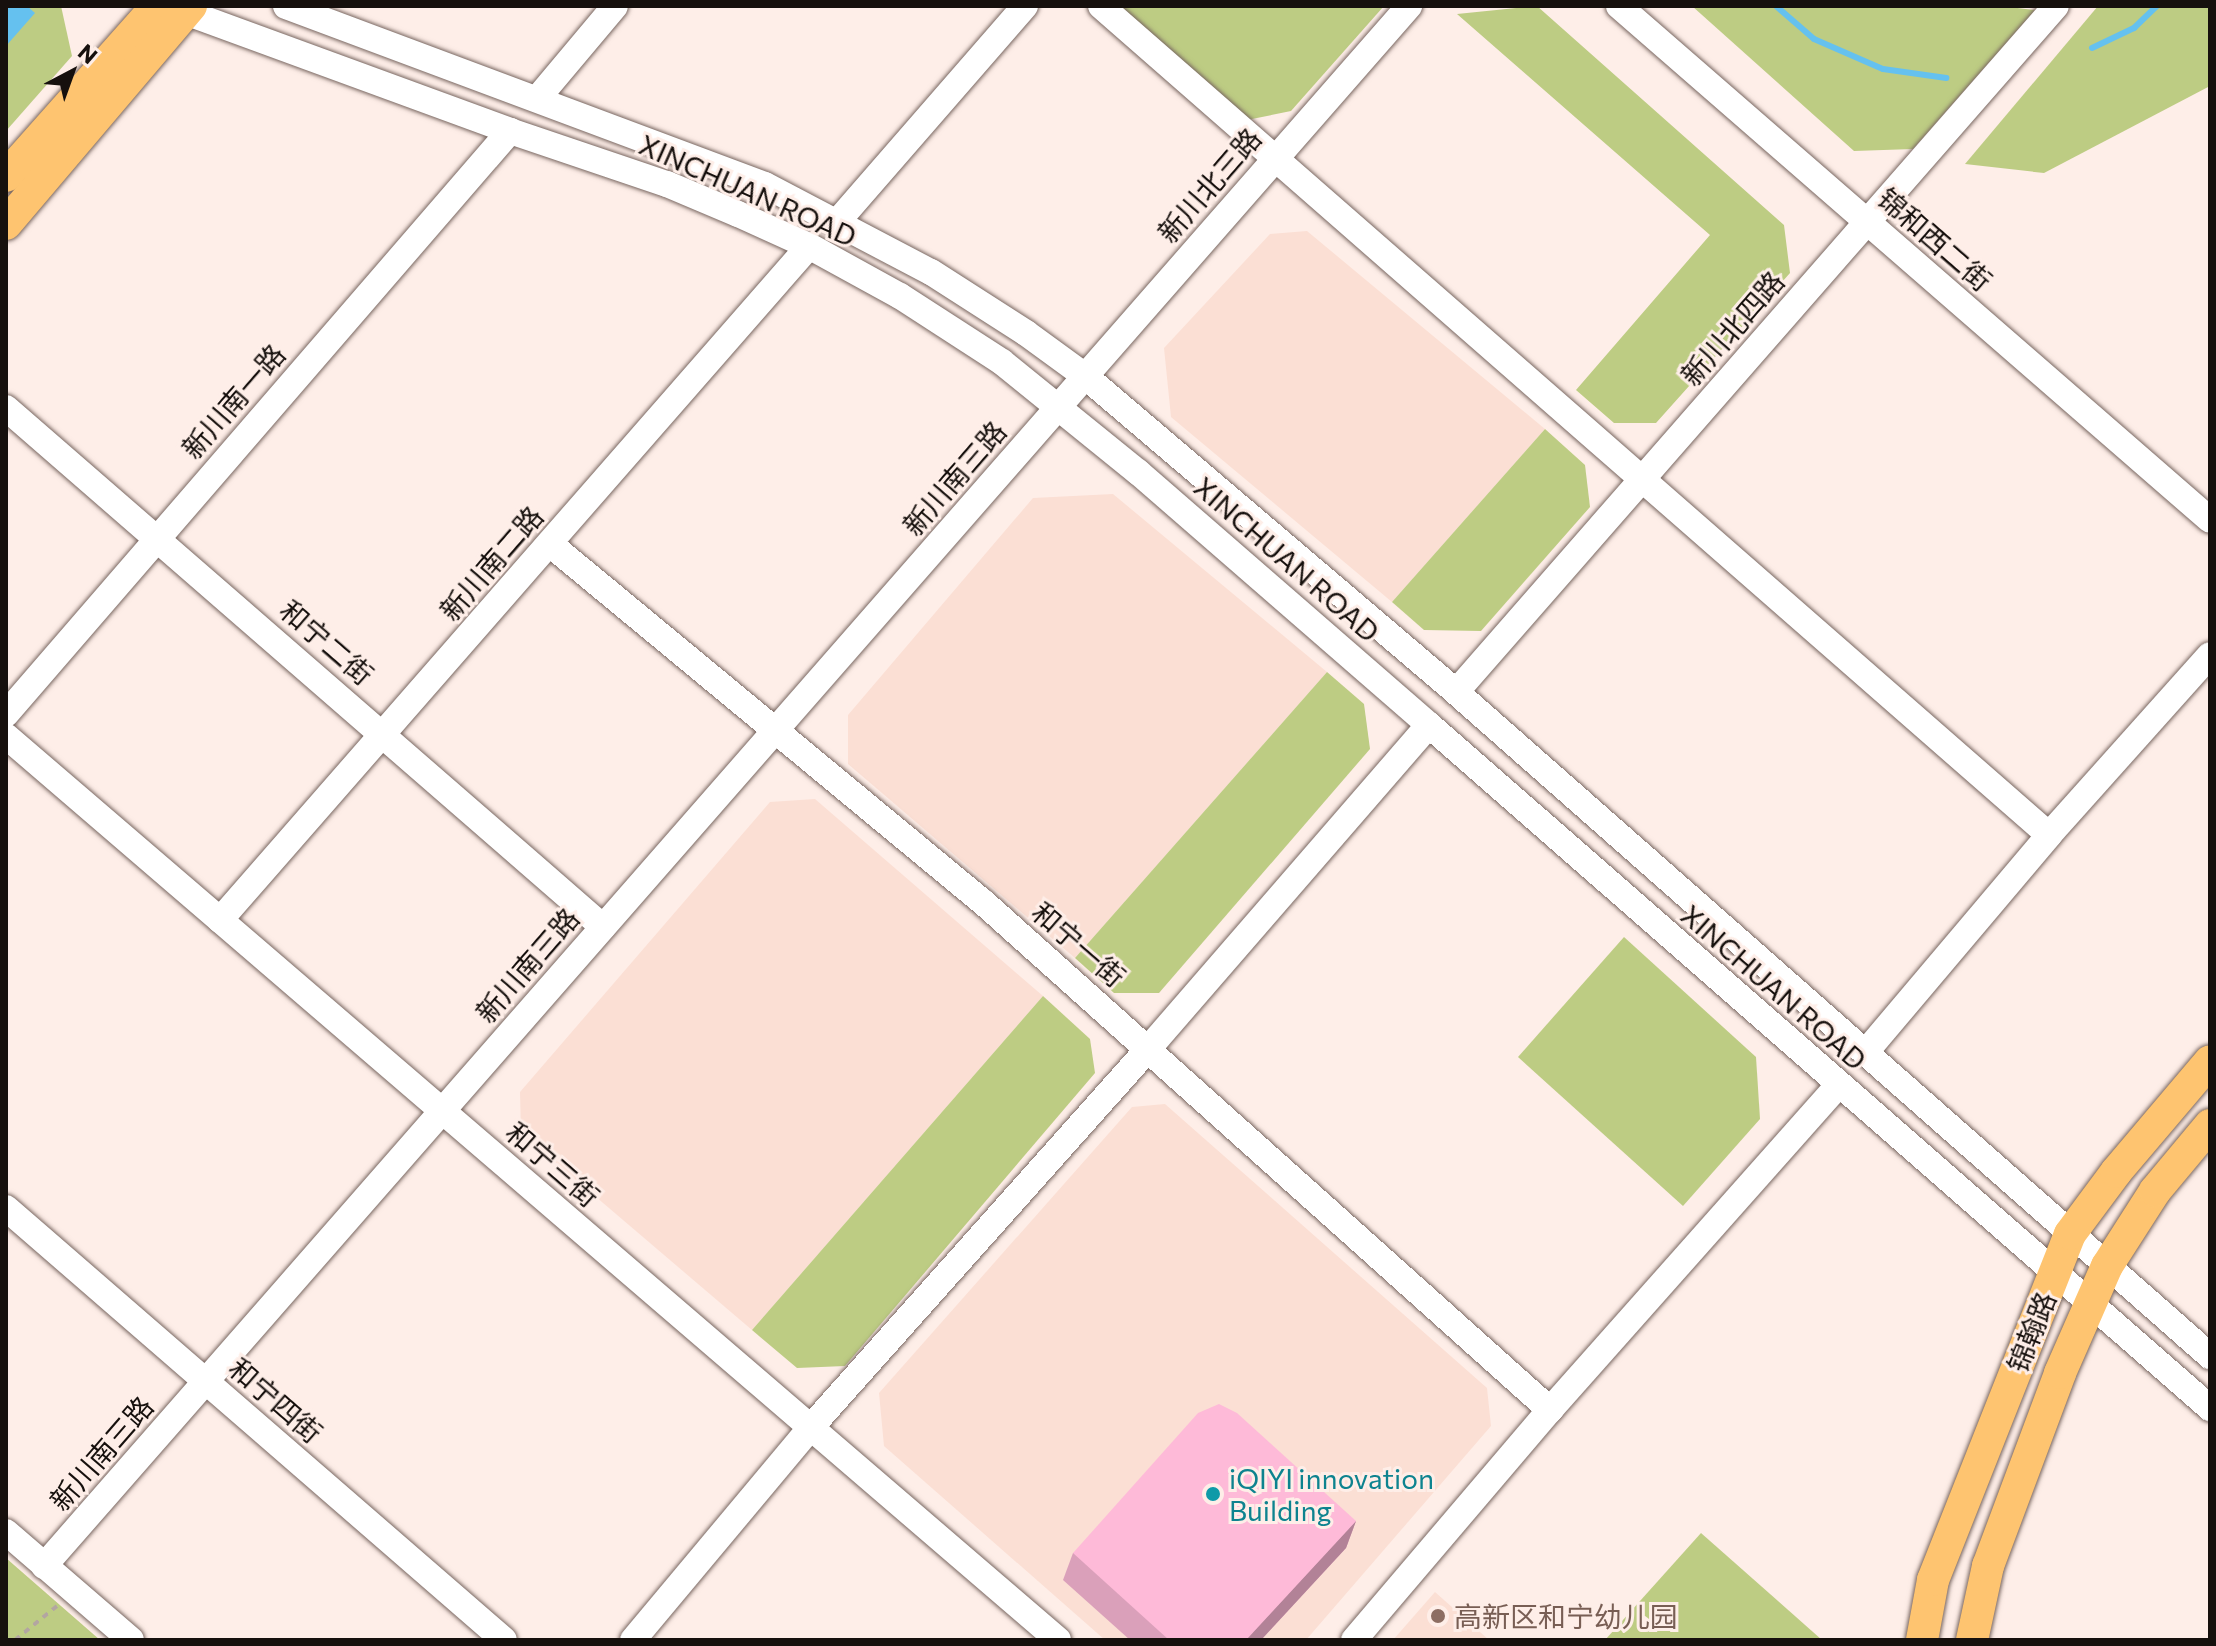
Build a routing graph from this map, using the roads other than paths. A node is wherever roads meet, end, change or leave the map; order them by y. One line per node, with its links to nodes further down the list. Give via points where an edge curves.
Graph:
1 (286, 6): 9 (street, XINCHUAN ROAD)
2 (615, 6): 9 (street)
3 (1025, 6): 13 (street)
4 (1101, 6): 11 (street)
5 (1409, 6): 11 (street, 新川北三路)
6 (1619, 6): 14 (street, 锦和西二街)
7 (2056, 6): 14 (street, 新川北四路)
8 (176, 8): 10 (street, XINCHUAN ROAD); 12 (main road); 15 (main road)
9 (537, 99): 13 (street, XINCHUAN ROAD, via 752,180)
10 (510, 131): 16 (street, XINCHUAN ROAD, via 667,184); 22 (street, 新川南一路)
11 (1276, 158): 17 (street, 新川北三路); 20 (street)
12 (6, 176)
13 (838, 221): 17 (street, XINCHUAN ROAD, via 931,272)
14 (1867, 222): 20 (street, 新川北四路); 21 (street, 锦和西二街)
15 (6, 224)
16 (809, 246): 18 (street, XINCHUAN ROAD, via 913,304 1002,362); 23 (street, 新川南二路)
17 (1085, 376): 18 (street, 新川北三路); 25 (street, XINCHUAN ROAD)
18 (1058, 407): 27 (street, XINCHUAN ROAD); 28 (street, 新川南三路)
19 (6, 408): 22 (street, 和宁二街)
20 (1643, 479): 25 (street, 新川北四路); 31 (street)
21 (2210, 520)
22 (157, 537): 26 (street, 新川南一路); 29 (street, 和宁二街)
23 (550, 544): 28 (street, 和宁一街); 29 (street, 新川南二路)
24 (2210, 655): 31 (street)
25 (1456, 692): 35 (street, XINCHUAN ROAD)
26 (6, 714)
27 (1429, 725): 34 (street); 37 (street, XINCHUAN ROAD)
28 (775, 730): 33 (street, 新川南三路); 34 (street, 和宁一街)
29 (385, 735): 32 (street, 新川南二路); 33 (street, 和宁二街)
30 (6, 736): 32 (street, 和宁三街)
31 (2049, 835): 35 (street)
32 (220, 920): 38 (street, 和宁三街)
33 (603, 927): 38 (street, 新川南三路)
34 (1149, 1048): 48 (street, 和宁一街); 49 (street)
35 (1865, 1053): 41 (street, XINCHUAN ROAD)
36 (2210, 1061): 41 (main road, 锦翰路)
37 (1838, 1086): 43 (street, XINCHUAN ROAD); 48 (street)
38 (443, 1111): 46 (street, 新川南三路); 49 (street, 和宁三街)
39 (2210, 1125): 42 (main road, 锦翰路, via 2155,1191)
40 (6, 1208): 46 (street, 和宁四街)
41 (2070, 1234): 42 (street, XINCHUAN ROAD); 43 (main road, 锦翰路)
42 (2107, 1266): 44 (main road, 锦翰路); 45 (street, XINCHUAN ROAD)
43 (2054, 1273): 44 (street, XINCHUAN ROAD); 57 (main road, 锦翰路, via 1933,1580)
44 (2090, 1305): 47 (street, XINCHUAN ROAD); 58 (main road, 锦翰路, via 1988,1566)
45 (2210, 1356)
46 (206, 1381): 51 (street, 新川南三路); 53 (street, 和宁四街)
47 (2210, 1408)
48 (1550, 1410): 56 (street)
49 (811, 1427): 54 (street); 55 (street, 和宁三街)
50 (6, 1532): 51 (street)
51 (44, 1566): 52 (street)
52 (131, 1640)
53 (504, 1640)
54 (633, 1640)
55 (1058, 1640)
56 (1354, 1640)
57 (1922, 1640)
58 (1972, 1640)

